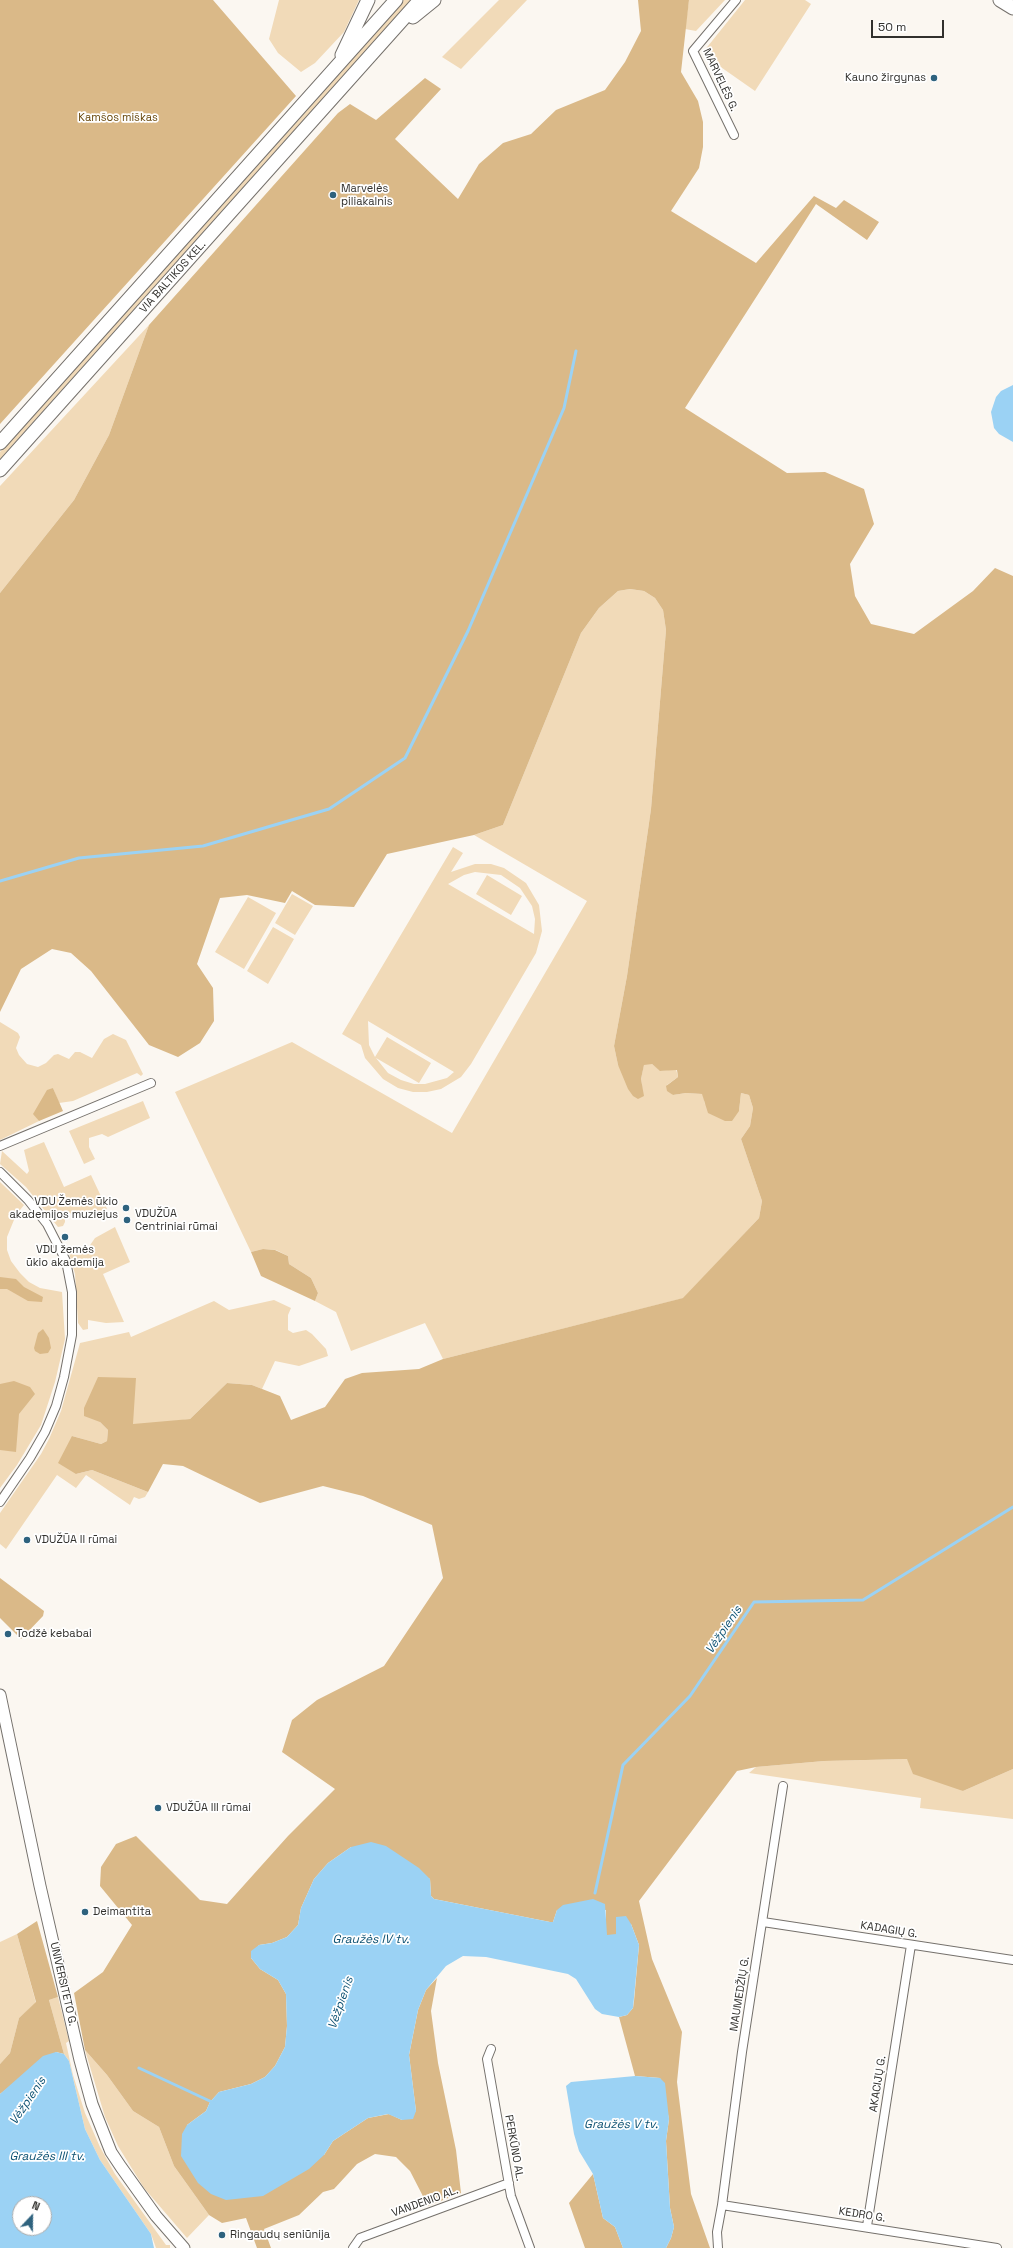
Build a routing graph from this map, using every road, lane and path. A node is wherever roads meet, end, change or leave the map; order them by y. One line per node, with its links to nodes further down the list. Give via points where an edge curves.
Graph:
1 (368, 0): 9 (main road)
2 (396, 0): 9 (main road, VIA BALTIKOS KEL.)
3 (420, 0): 8 (main road)
4 (434, 0): 8 (main road)
5 (736, 0): 10 (street, MARVELĖS G., via 692,51)
6 (1000, 0): 7 (main road)
7 (1013, 8)
8 (387, 39): 12 (main road, VIA BALTIKOS KEL.)
9 (332, 72): 11 (main road, VIA BALTIKOS KEL.)
10 (734, 135)
11 (0, 444)
12 (0, 470)
13 (151, 1083): 14 (street)
14 (0, 1146)
15 (0, 1172): 16 (street, via 47,1224 66,1261 72,1298 72,1335 56,1406 45,1432)
16 (0, 1502)
17 (0, 1695): 26 (main road, UNIVERSITETO G., via 45,1908 92,2104 111,2152 152,2211)
18 (782, 1786): 19 (street, MAUMEDŽIŲ G.)
19 (763, 1922): 20 (street, KADAGIŲ G.); 24 (street, MAUMEDŽIŲ G., via 742,2052)
20 (911, 1945): 21 (street, KADAGIŲ G.); 25 (street, AKACIJŲ G.)
21 (1013, 1960)
22 (491, 2049): 23 (street, PERKŪNO AL., via 488,2059)
23 (509, 2183): 27 (street, VANDENIO AL., via 360,2238); 28 (street, PERKŪNO AL., via 511,2196)
24 (722, 2205): 25 (street, KEDRO G.); 29 (street, MAUMEDŽIŲ G., via 717,2232)
25 (867, 2226): 30 (street, KEDRO G.)
26 (183, 2248)
27 (353, 2248)
28 (530, 2248)
29 (718, 2248)
30 (998, 2248)

